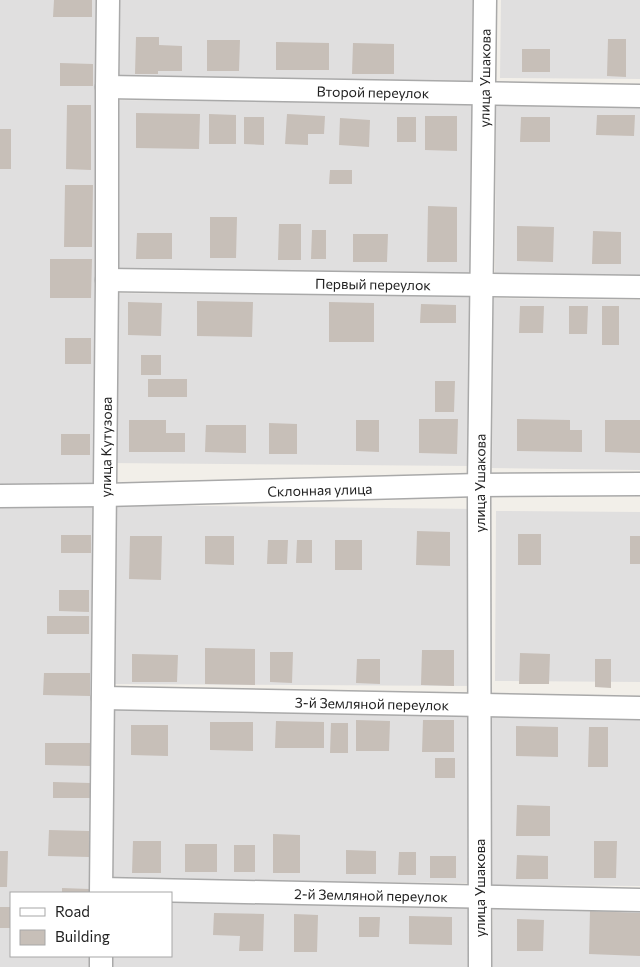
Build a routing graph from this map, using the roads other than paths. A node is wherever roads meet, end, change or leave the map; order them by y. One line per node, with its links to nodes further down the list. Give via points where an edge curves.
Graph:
1 (108, 0): 3 (street, улица Кутузова)
2 (484, 0): 4 (street, улица Ушакова)
3 (107, 87): 4 (street, Второй переулок); 6 (street, улица Кутузова)
4 (484, 94): 5 (street, Второй переулок); 7 (street, улица Ушакова)
5 (640, 96)
6 (107, 280): 7 (street, Первый переулок); 11 (street, улица Кутузова)
7 (482, 286): 8 (street, Первый переулок); 10 (street, улица Ушакова)
8 (640, 287)
9 (640, 484): 10 (street, Склонная улица)
10 (479, 485): 11 (street, Склонная улица); 14 (street, улица Ушакова)
11 (105, 495): 12 (street, Склонная улица); 13 (street, улица Кутузова)
12 (0, 496)
13 (103, 698): 14 (street, 3-й Земляной переулок); 16 (street, улица Кутузова)
14 (479, 704): 15 (street, 3-й Земляной переулок); 19 (street, улица Ушакова)
15 (640, 708)
16 (102, 891): 17 (street, 2-й Земляной переулок)
17 (156, 892)
18 (172, 892): 19 (street, 2-й Земляной переулок)
19 (480, 898): 20 (street, 2-й Земляной переулок); 21 (street, улица Ушакова)
20 (640, 900)
21 (480, 967)

